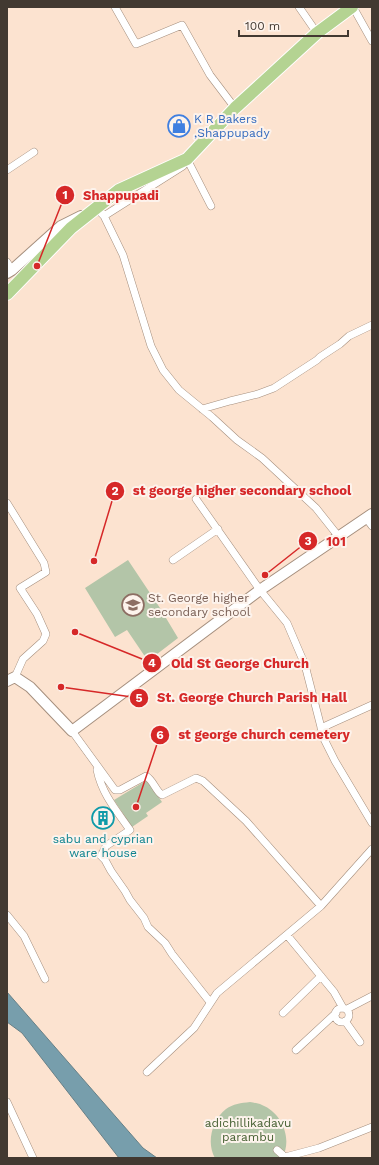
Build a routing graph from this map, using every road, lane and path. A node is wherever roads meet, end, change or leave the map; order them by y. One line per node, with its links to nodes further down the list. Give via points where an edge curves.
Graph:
1 (115, 7): 6 (street, via 136,44 182,25 210,75)
2 (299, 7): 4 (street)
3 (352, 7): 4 (highway); 5 (street)
4 (318, 34): 6 (highway)
5 (372, 41)
6 (235, 108): 8 (highway)
7 (34, 152): 9 (street)
8 (187, 159): 10 (street); 11 (highway, via 119,190)
9 (7, 170)
10 (211, 206)
11 (100, 212): 12 (main road, via 61,226); 13 (highway, via 71,228); 15 (street, via 123,255 151,346 163,370 179,390)
12 (9, 268)
13 (7, 294)
14 (372, 325): 15 (street, via 349,336 274,388)
15 (202, 409): 20 (street, via 283,476 316,508)
16 (196, 499): 19 (street)
17 (7, 503): 23 (street, via 44,562 46,572 20,588 37,614 46,634 43,641 23,659)
18 (370, 519): 20 (main road)
19 (218, 529): 21 (street); 22 (street)
20 (339, 537): 22 (main road)
21 (173, 560)
22 (260, 590): 25 (street, via 287,623 306,665); 26 (main road)
23 (11, 679): 26 (main road, via 30,687)
24 (372, 704): 25 (street)
25 (321, 728): 28 (street, via 324,739)
26 (72, 731): 27 (street)
27 (96, 766): 30 (street, via 115,790 120,790 146,776 162,795 196,778 203,781 246,821); 36 (street, via 100,784 130,830 106,846 101,856 148,927 165,943)
28 (372, 823)
29 (372, 849): 30 (street)
30 (321, 906): 32 (street)
31 (7, 915): 34 (street, via 24,936)
32 (287, 935): 33 (street); 36 (street, via 217,992)
33 (321, 976): 37 (street); 39 (street)
34 (45, 979)
35 (372, 996): 37 (street)
36 (210, 1002): 43 (street, via 194,1028)
37 (345, 1009): 38 (street, via 338,1009); 40 (street, via 349,1016)
38 (336, 1013): 40 (street, via 337,1019); 42 (street)
39 (283, 1014)
40 (345, 1021): 41 (street)
41 (360, 1042)
42 (296, 1050)
43 (147, 1072)
44 (7, 1102): 47 (street)
45 (372, 1127): 46 (street, via 319,1148 285,1157)
46 (277, 1150)
47 (33, 1158)

